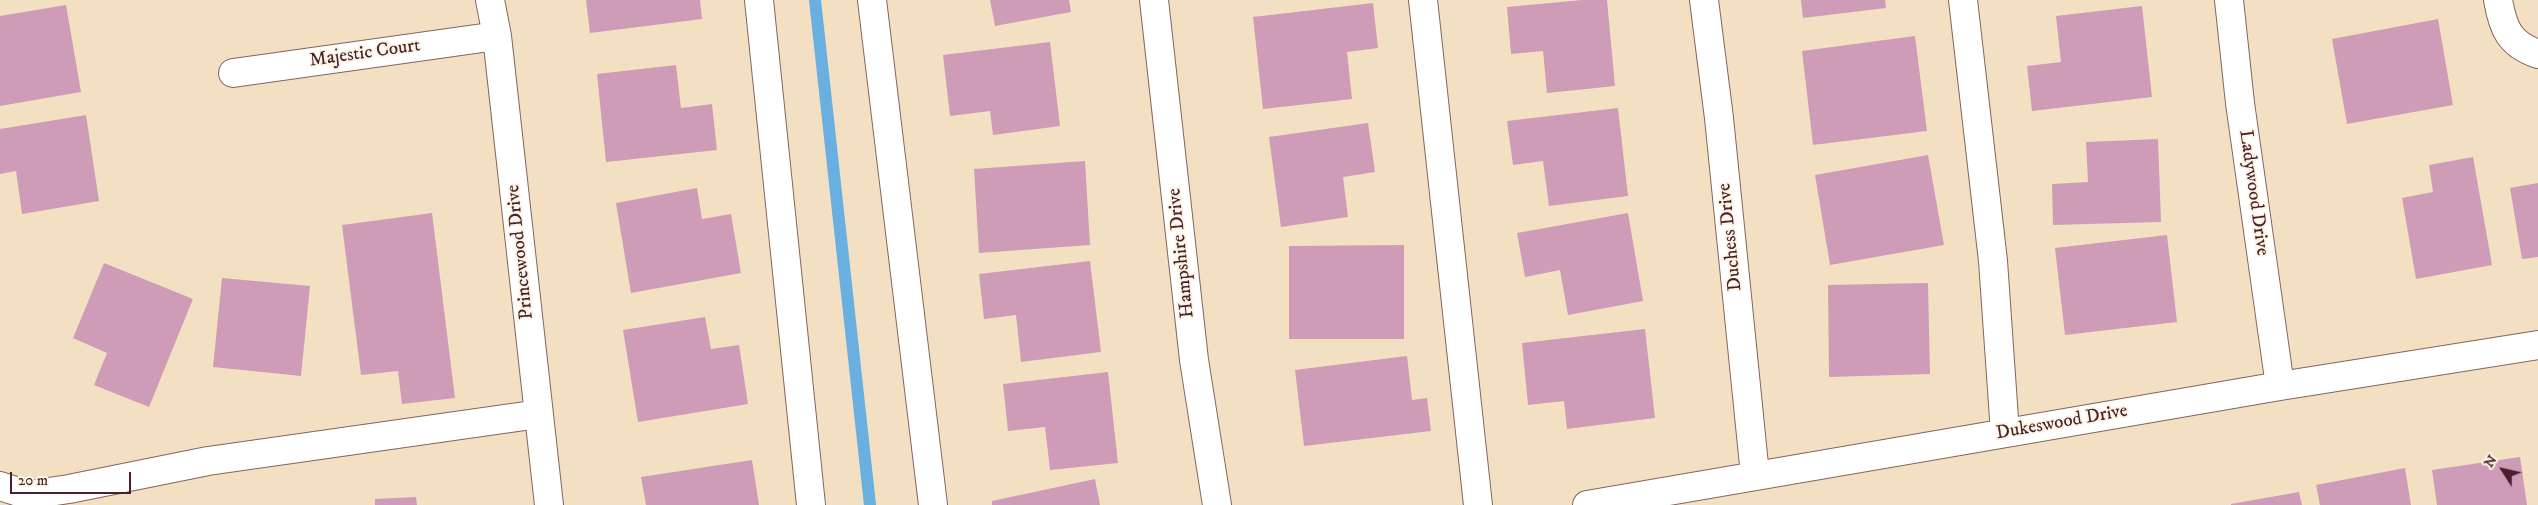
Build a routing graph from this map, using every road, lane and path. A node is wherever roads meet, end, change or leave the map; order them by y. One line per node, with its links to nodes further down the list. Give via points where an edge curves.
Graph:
1 (490, 0): 10 (street, Princewood Drive)
2 (759, 0): 20 (street)
3 (872, 0): 21 (street)
4 (1154, 0): 22 (street, Hampshire Drive, via 1194,360)
5 (1423, 0): 23 (street)
6 (1704, 0): 17 (street, Duchess Drive, via 1719,118)
7 (1963, 0): 16 (street, via 1993,262)
8 (2229, 0): 14 (street, Ladywood Drive, via 2240,103)
9 (2498, 0): 11 (street, via 2502,25 2522,47)
10 (497, 36): 12 (street, Majestic Court); 15 (street, Princewood Drive)
11 (2538, 54)
12 (233, 73)
13 (2538, 345): 14 (street, Dukeswood Drive)
14 (2280, 386): 16 (street, Dukeswood Drive)
15 (539, 414): 18 (street, via 208,461 28,495); 19 (street, Princewood Drive)
16 (2005, 433): 17 (street, Dukeswood Drive)
17 (1754, 475): 24 (street, Dukeswood Drive)
18 (0, 486)
19 (549, 505)
20 (811, 505)
21 (933, 505)
22 (1217, 505)
23 (1478, 505)
24 (1587, 505)

